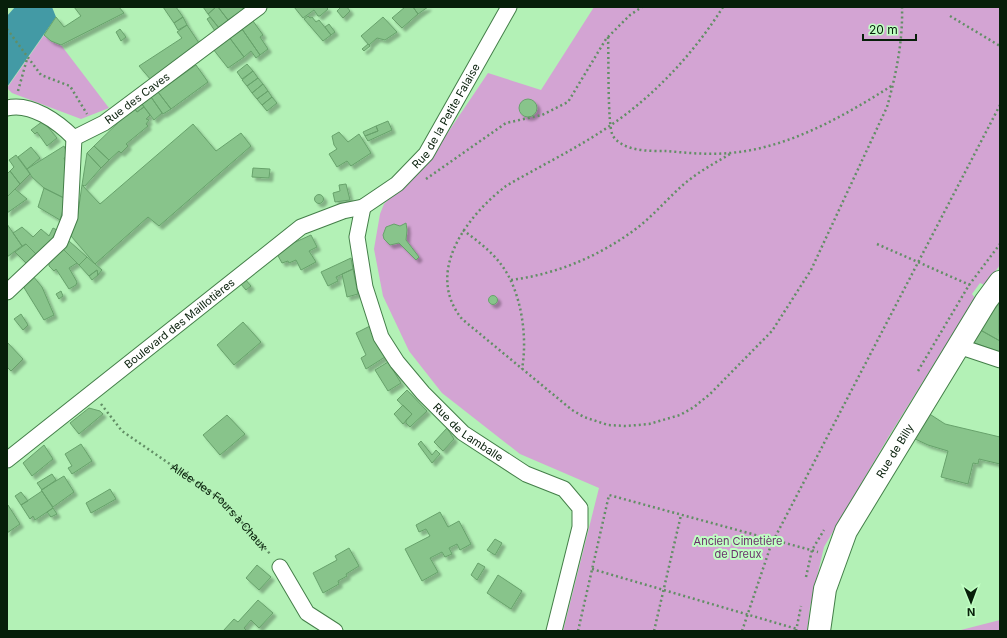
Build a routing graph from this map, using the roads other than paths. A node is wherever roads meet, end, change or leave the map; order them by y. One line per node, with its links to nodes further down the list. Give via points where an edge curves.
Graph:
1 (259, 7): 4 (street, Rue des Caves, via 96,128)
2 (509, 7): 5 (street, Rue de la Petite Falaise, via 426,154 397,184)
3 (10, 108): 4 (street, via 24,107 58,122)
4 (74, 138): 7 (street, via 70,216 60,242)
5 (363, 207): 10 (street, Boulevard des Maillotières, via 343,211 301,227); 13 (street, Rue de Lamballe, via 357,237 365,287 381,337 397,362 422,394 463,433 526,474 564,489 580,508 580,527)
6 (995, 288): 8 (main road, Rue de Billy)
7 (7, 292)
8 (958, 346): 9 (street); 14 (main road, Rue de Billy, via 846,531 825,589)
9 (1000, 360)
10 (7, 460)
11 (280, 567): 12 (street, via 307,613)
12 (335, 631)
13 (554, 631)
14 (819, 631)

